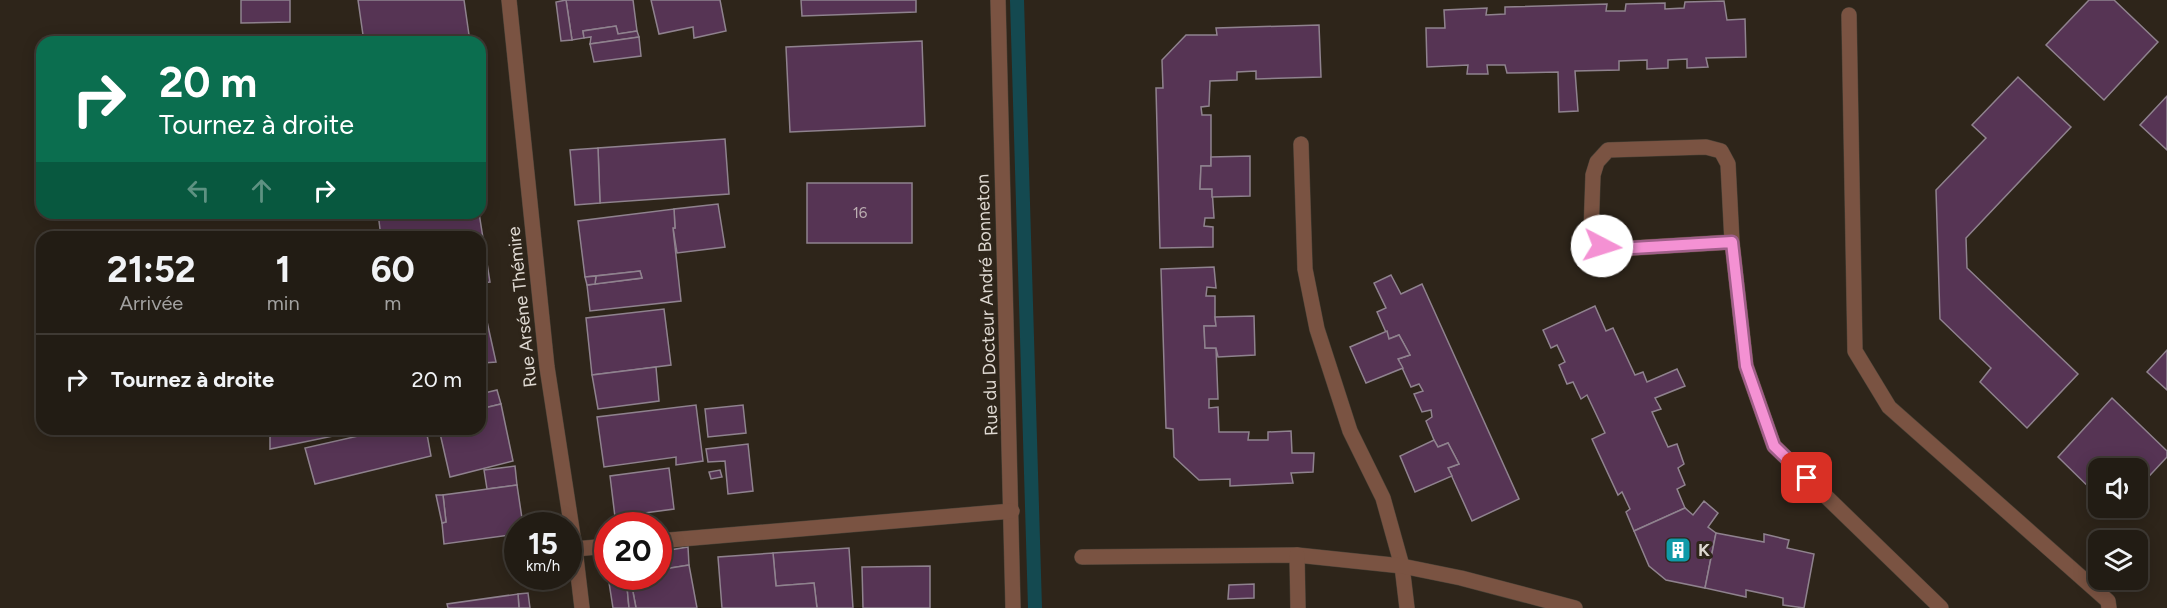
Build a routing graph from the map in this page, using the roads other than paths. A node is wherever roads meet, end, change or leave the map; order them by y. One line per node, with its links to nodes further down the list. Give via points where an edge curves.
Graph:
1 (509, 0): 7 (street, Rue Arséne Thémire, via 547,367)
2 (998, 0): 6 (street, Rue du Docteur André Bonneton)
3 (1849, 15): 19 (street, via 1855,351 1889,407 2108,601)
4 (1301, 144): 11 (street, via 1305,269 1317,329 1350,431 1383,498)
5 (1732, 242): 5 (street, via 1616,249 1602,246 1590,233 1597,162 1608,150 1706,147 1721,151 1728,164); 18 (street, via 1746,366 1774,446)
6 (1012, 511): 8 (street); 14 (street, Rue du Docteur André Bonneton)
7 (569, 512)
8 (672, 540)
9 (1298, 555): 10 (street); 11 (street); 15 (street)
10 (1083, 558)
11 (1401, 566): 16 (street); 17 (street)
12 (580, 590): 13 (street, Rue Arséne Thémire)
13 (582, 608)
14 (1014, 608)
15 (1298, 608)
16 (1407, 608)
17 (1575, 608)
18 (1941, 608)
19 (2109, 608)

